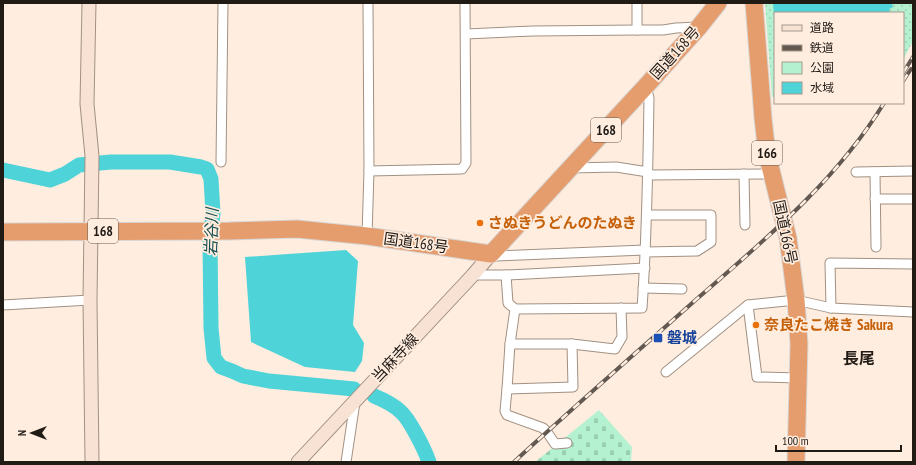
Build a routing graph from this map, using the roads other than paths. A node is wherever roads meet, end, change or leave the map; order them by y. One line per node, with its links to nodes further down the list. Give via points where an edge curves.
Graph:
1 (89, 3): 25 (street)
2 (223, 3): 12 (street)
3 (368, 3): 14 (street)
4 (465, 3): 10 (street)
5 (637, 3): 9 (street)
6 (718, 3): 8 (highway, 国道168号 / 168)
7 (754, 3): 20 (highway, 国道166号 / 166, via 763,118)
8 (699, 27): 9 (street); 11 (highway, 国道168号 / 168)
9 (637, 30): 10 (street, via 533,30)
10 (466, 34): 14 (street, via 466,163 462,169)
11 (646, 86): 13 (highway, 国道168号 / 168); 18 (street, via 649,98)
12 (222, 162)
13 (571, 168): 18 (street, via 616,167); 30 (highway, 国道168号 / 168)
14 (368, 171): 27 (street)
15 (913, 171): 17 (street)
16 (856, 172): 17 (street)
17 (875, 172): 21 (street)
18 (648, 174): 19 (street); 23 (street)
19 (744, 174): 20 (street); 24 (street)
20 (772, 174): 38 (highway, 国道166号 / 166, via 788,238)
21 (875, 199): 22 (street); 28 (street)
22 (913, 199)
23 (647, 215): 29 (street); 29 (street, via 711,215 711,242 696,251)
24 (745, 225)
25 (91, 231): 26 (highway, 国道168号 / 168); 27 (highway, 国道168号 / 168, via 297,229); 37 (street)
26 (3, 232)
27 (367, 236): 30 (highway, 国道168号 / 168)
28 (876, 247)
29 (645, 251): 30 (street, via 496,256); 32 (street)
30 (491, 254): 33 (street, 当麻寺線)
31 (913, 264): 42 (street, via 830,263)
32 (645, 268): 34 (street); 35 (street)
33 (472, 275): 34 (street); 50 (street, 当麻寺線)
34 (506, 275): 43 (street, via 508,303)
35 (643, 288): 36 (street); 41 (street, via 642,308)
36 (682, 289)
37 (90, 300): 39 (street); 52 (street)
38 (796, 300): 40 (street); 42 (street); 48 (highway, 国道166号 / 166)
39 (3, 305)
40 (748, 305): 47 (street); 48 (street, via 757,377)
41 (621, 308): 43 (street); 46 (street, via 622,337 615,349)
42 (830, 308): 44 (street)
43 (515, 309): 45 (street)
44 (913, 312)
45 (510, 344): 46 (street); 49 (street)
46 (572, 344): 49 (street, via 572,387)
47 (666, 372)
48 (798, 378): 55 (highway, 国道166号 / 166)
49 (507, 389): 51 (street, via 507,415 543,428 555,444)
50 (355, 401): 53 (street, 当麻寺線); 54 (street)
51 (567, 443)
52 (92, 462)
53 (298, 462)
54 (346, 462)
55 (796, 462)

